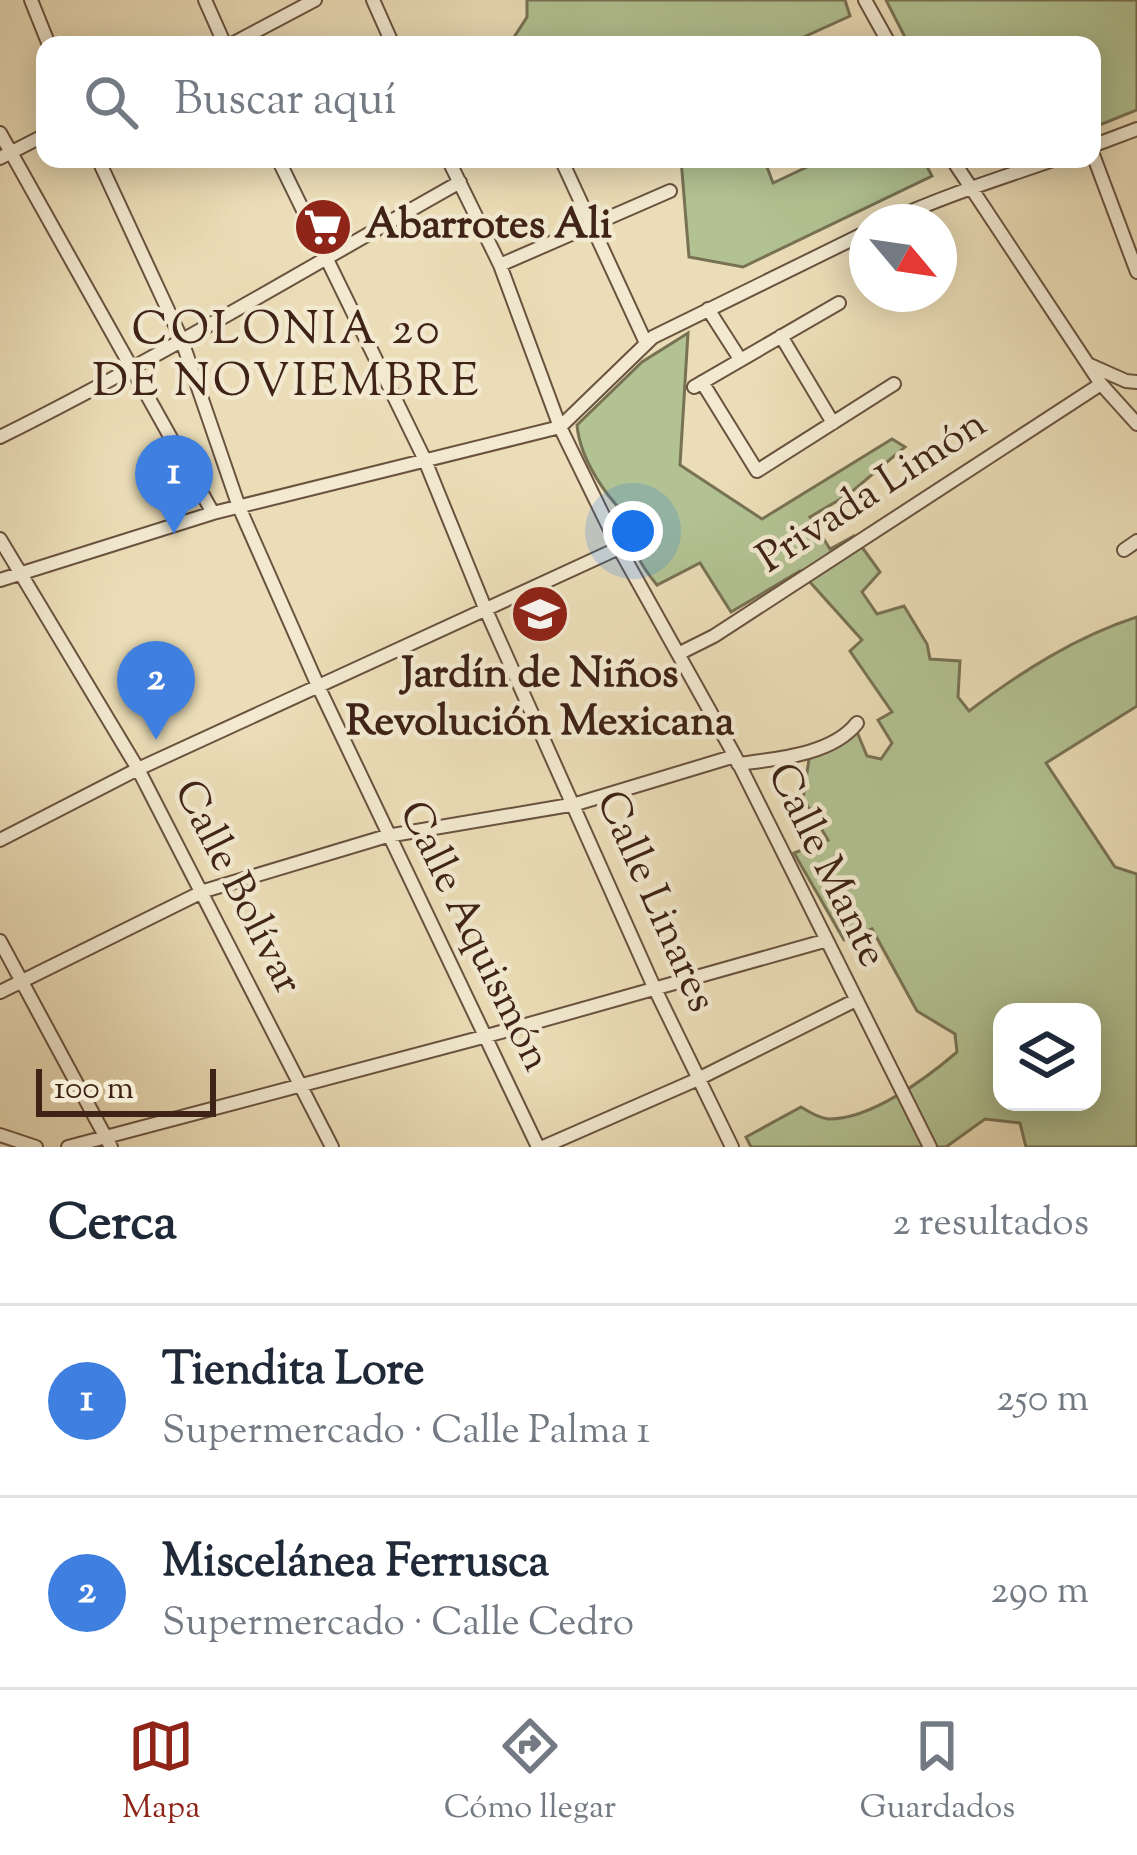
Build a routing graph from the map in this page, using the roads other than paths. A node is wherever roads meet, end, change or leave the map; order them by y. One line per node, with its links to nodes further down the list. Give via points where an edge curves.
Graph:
1 (31, 0): 6 (street)
2 (205, 0): 7 (street)
3 (315, 0): 8 (street)
4 (374, 0): 9 (street)
5 (865, 0): 10 (street)
6 (45, 36)
7 (223, 36)
8 (245, 36)
9 (389, 36)
10 (885, 36)
11 (1137, 129): 14 (street)
12 (0, 133): 15 (street)
13 (36, 140): 15 (street)
14 (1101, 145)
15 (6, 155): 39 (street)
16 (102, 168): 35 (street, Calle Aquismón)
17 (282, 168): 29 (street, Calle Linares)
18 (453, 168): 23 (street, Calle Mante)
19 (565, 168): 27 (street)
20 (957, 168): 24 (street)
21 (1031, 168): 24 (street)
22 (1099, 168): 31 (street)
23 (460, 182): 29 (street); 30 (street, Calle Mante)
24 (969, 190): 26 (street); 38 (street)
25 (670, 191): 27 (street)
26 (927, 204)
27 (593, 228): 30 (street); 36 (street)
28 (849, 241): 33 (street)
29 (324, 258): 35 (street); 48 (street, Calle Linares)
30 (500, 265): 46 (street, Calle Mante)
31 (1137, 272)
32 (839, 303): 34 (street)
33 (708, 309): 36 (street); 37 (street)
34 (781, 336): 37 (street); 44 (street)
35 (181, 338): 39 (street); 49 (street, Calle Aquismón)
36 (646, 343): 46 (street)
37 (740, 359): 44 (street, via 698,385 758,471)
38 (1088, 364): 40 (street); 42 (street)
39 (132, 371): 47 (street); 50 (street)
40 (1137, 382)
41 (894, 384): 44 (street)
42 (1101, 384): 45 (street); 58 (street, Privada Limón)
43 (1137, 403): 45 (street)
44 (833, 422)
45 (1135, 422)
46 (560, 427): 48 (street); 53 (street, Calle Mante)
47 (0, 437)
48 (424, 458): 49 (street); 57 (street, Calle Linares)
49 (239, 507): 50 (street); 59 (street, Calle Aquismón)
50 (213, 513): 55 (street)
51 (0, 539): 55 (street, Calle Bolívar)
52 (1137, 541): 54 (street)
53 (619, 548): 57 (street); 58 (street, Calle Mante)
54 (1124, 550)
55 (22, 572): 56 (street); 62 (street, Calle Bolívar)
56 (0, 580)
57 (485, 608): 59 (street); 63 (street, Calle Linares)
58 (678, 654): 61 (street, Calle Mante)
59 (319, 688): 62 (street); 64 (street, Calle Aquismón)
60 (857, 723): 61 (street, via 810,750)
61 (737, 760): 63 (street); 68 (street, Calle Mante)
62 (138, 769): 65 (street); 66 (street, Calle Bolívar)
63 (576, 804): 64 (street); 70 (street, Calle Linares)
64 (387, 836): 66 (street); 73 (street, Calle Aquismón)
65 (0, 840)
66 (204, 891): 69 (street); 75 (street, Calle Bolívar)
67 (0, 941): 69 (street)
68 (824, 941): 70 (street); 72 (street, Calle Mante)
69 (22, 982): 71 (street); 77 (street)
70 (654, 987): 73 (street); 74 (street, Calle Linares)
71 (0, 992)
72 (854, 1001): 74 (street); 83 (street, Calle Mante)
73 (484, 1037): 75 (street); 81 (street, Calle Aquismón)
74 (696, 1080): 81 (street); 82 (street, Calle Linares)
75 (299, 1085): 77 (street); 80 (street, Calle Bolívar)
76 (0, 1135): 78 (street)
77 (109, 1142): 79 (street)
78 (31, 1146)
79 (68, 1147)
80 (332, 1147)
81 (541, 1147)
82 (732, 1147)
83 (930, 1147)

